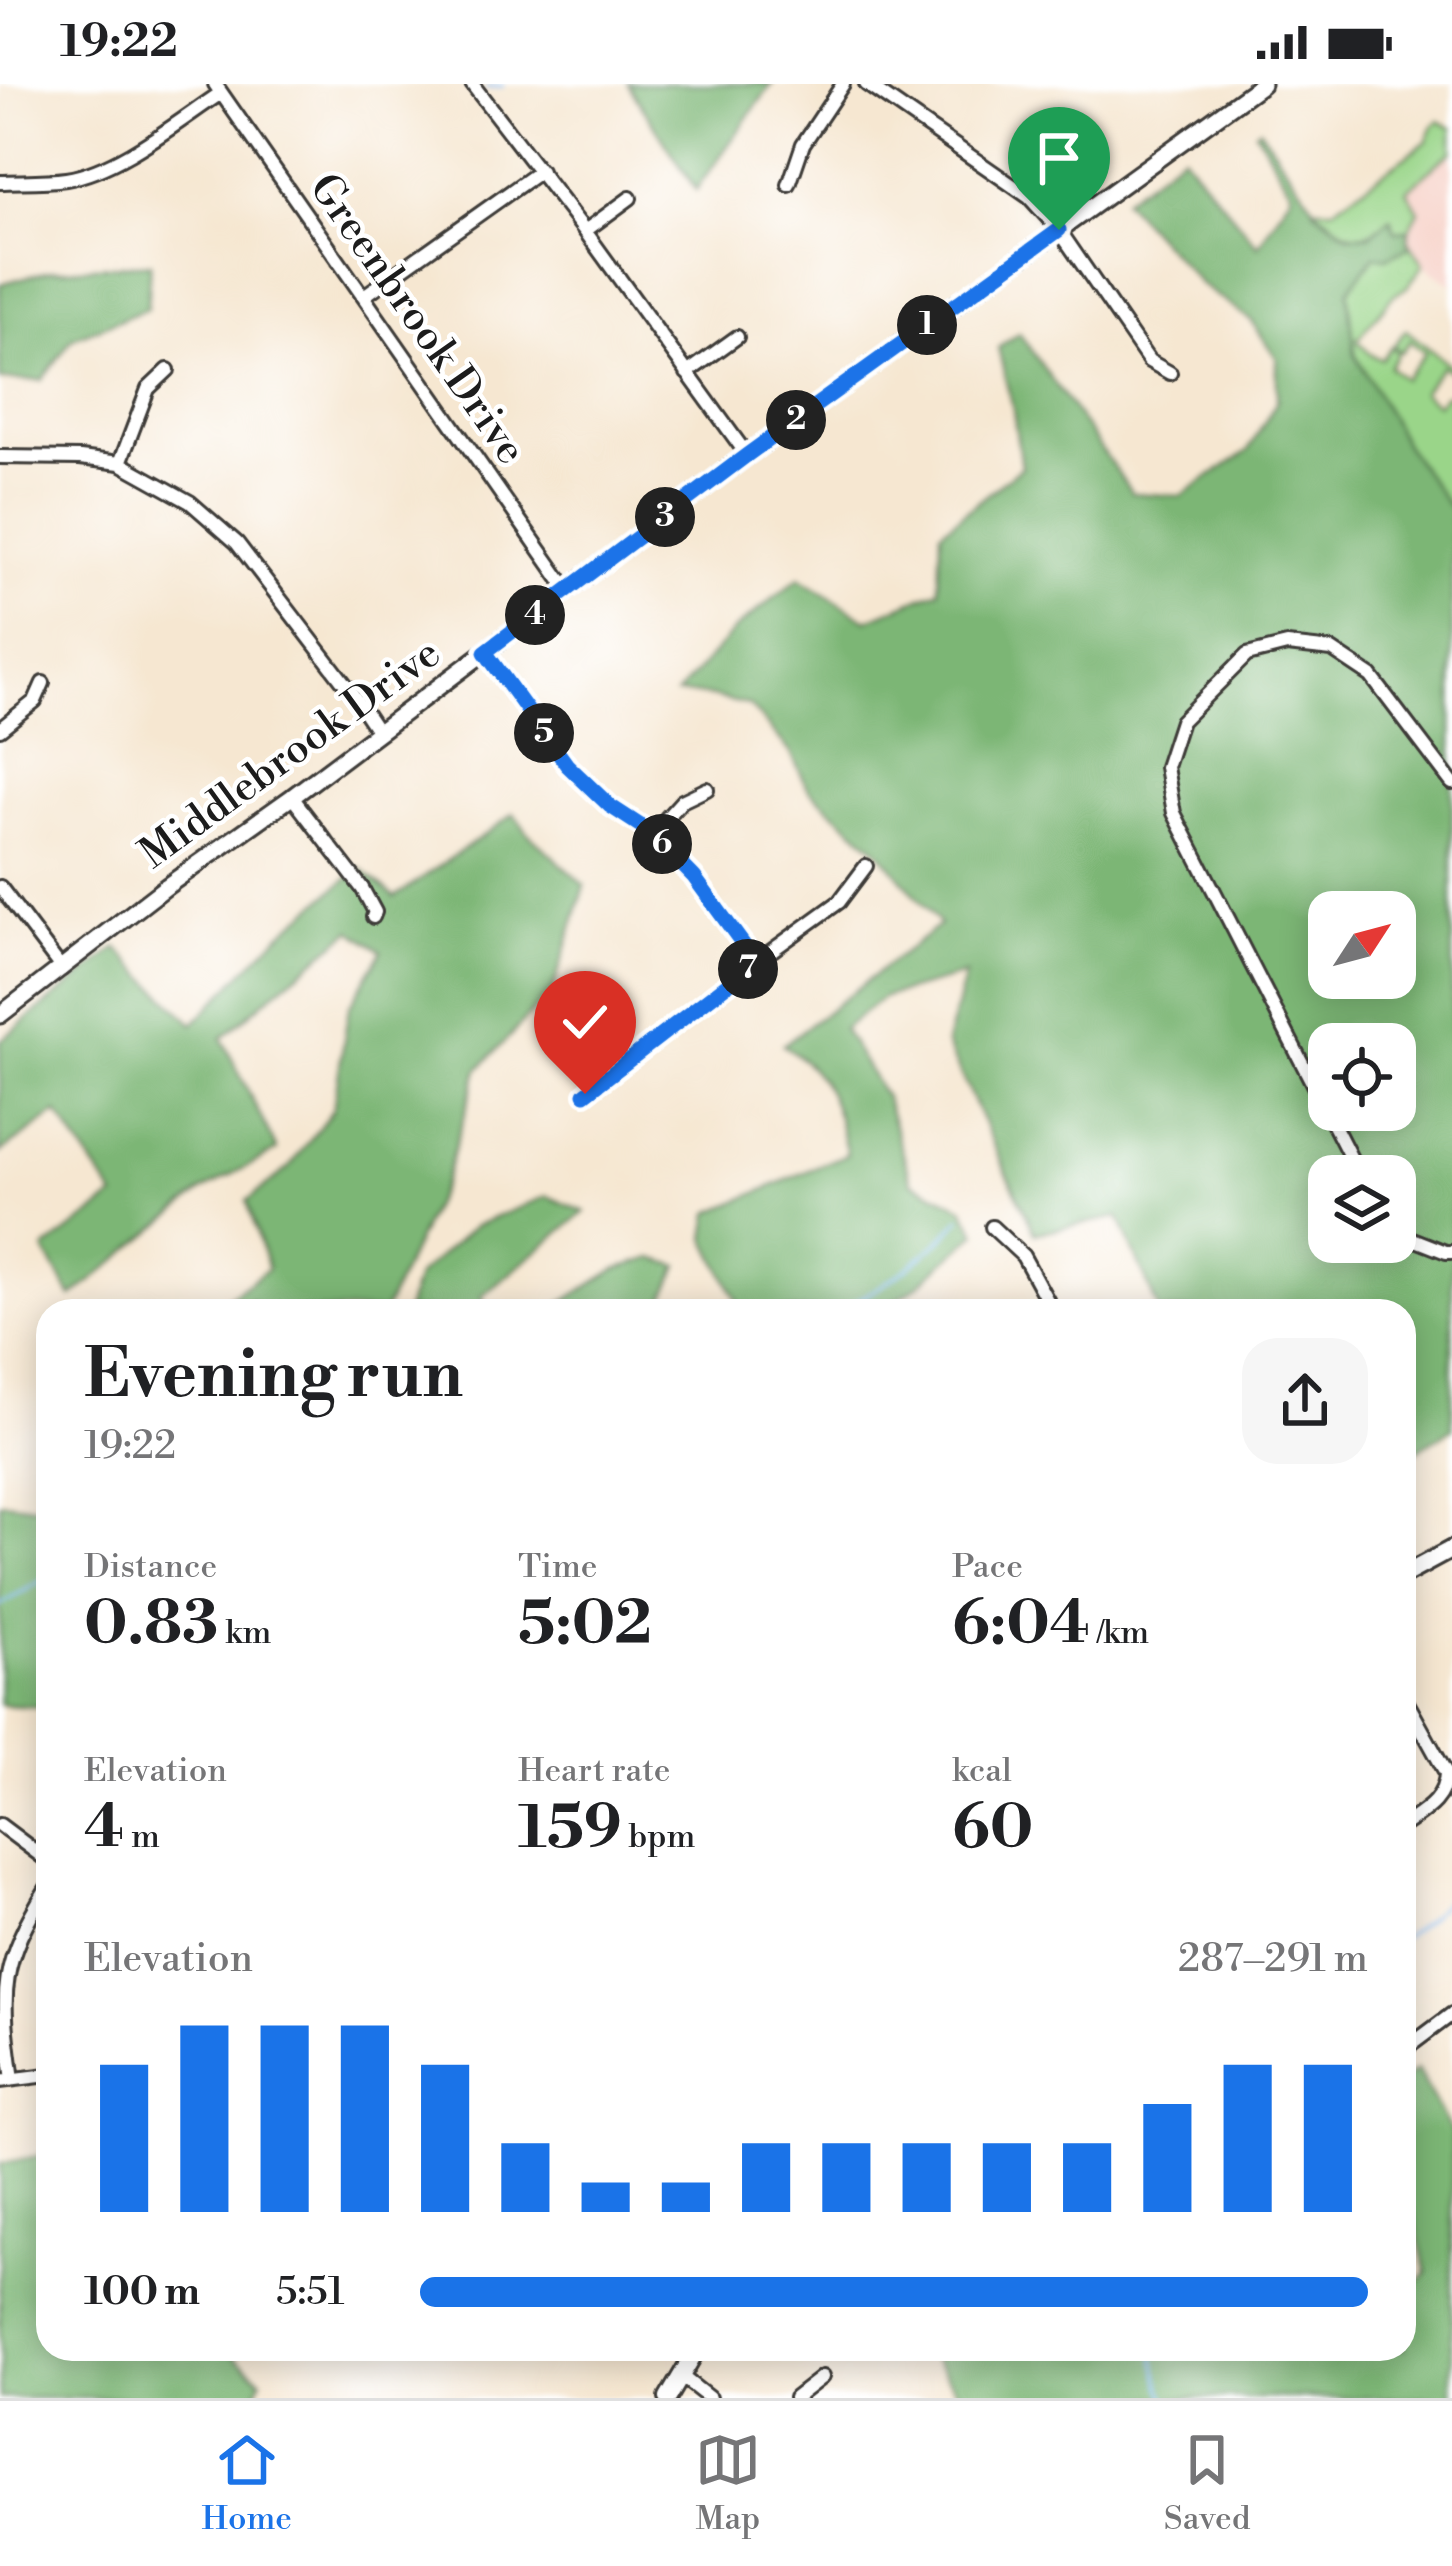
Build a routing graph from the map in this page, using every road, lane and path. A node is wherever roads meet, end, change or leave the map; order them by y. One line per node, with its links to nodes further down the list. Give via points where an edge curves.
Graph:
1 (472, 84): 6 (street)
2 (843, 84): 8 (street, via 803,144)
3 (866, 84): 10 (street, via 1009,181)
4 (1262, 84): 10 (street, Middlebrook Drive)
5 (218, 88): 7 (street, via 106,164 70,178); 12 (street, Greenbrook Drive)
6 (540, 171): 11 (street); 12 (street)
7 (0, 182)
8 (789, 185)
9 (631, 198): 11 (street)
10 (1059, 230): 16 (street, via 1149,362); 17 (street, Middlebrook Drive)
11 (585, 231): 15 (street)
12 (364, 296): 20 (street, Greenbrook Drive)
13 (737, 337): 15 (street)
14 (168, 370): 19 (street, via 148,388)
15 (686, 373): 17 (street)
16 (1170, 373)
17 (747, 455): 20 (street, Middlebrook Drive)
18 (0, 457): 19 (street)
19 (120, 464): 24 (street, via 190,502 237,543)
20 (568, 590): 21 (street, Middlebrook Drive)
21 (485, 652): 24 (street, Middlebrook Drive); 28 (street, via 567,765)
22 (43, 683): 23 (street)
23 (0, 729)
24 (378, 732): 27 (street, Middlebrook Drive)
25 (1452, 783): 36 (street, via 1372,676 1332,650 1288,645 1247,655 1214,686 1181,721 1166,767 1174,813)
26 (707, 789): 28 (street, via 682,801)
27 (292, 797): 31 (street, via 362,888); 33 (street, Middlebrook Drive)
28 (652, 834): 32 (street)
29 (866, 866): 32 (street, via 838,902)
30 (0, 887): 33 (street)
31 (373, 917)
32 (756, 962): 35 (street)
33 (62, 969): 34 (street, Middlebrook Drive)
34 (0, 1015)
35 (585, 1094)
36 (1349, 1155)
37 (992, 1227): 40 (street, via 1023,1256)
38 (1416, 1240): 39 (street)
39 (1452, 1252)
40 (1046, 1299)
41 (1452, 1550): 42 (main road)
42 (1416, 1569)
43 (1416, 1718): 44 (street, via 1446,1773 1434,1803)
44 (1416, 1816)
45 (0, 1825): 46 (street)
46 (36, 1852)
47 (36, 1904): 51 (street, via 8,1956)
48 (1452, 2014): 49 (street)
49 (1416, 2041)
50 (36, 2076): 51 (street)
51 (6, 2080)
52 (689, 2361): 53 (main road)
53 (680, 2376): 55 (main road); 56 (street)
54 (822, 2377): 57 (street)
55 (668, 2398)
56 (709, 2398)
57 (795, 2398)

